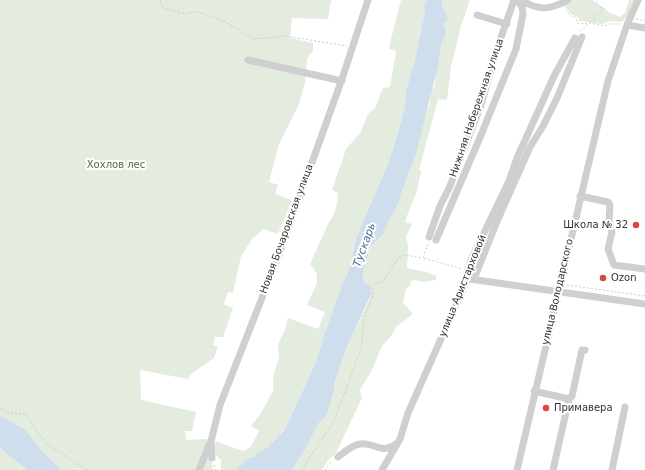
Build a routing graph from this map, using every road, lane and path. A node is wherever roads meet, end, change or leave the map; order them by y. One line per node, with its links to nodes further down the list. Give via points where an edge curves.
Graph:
1 (160, 0): 17 (path, via 163,8 186,14 196,11 226,22 255,39 284,36)
2 (368, 0): 17 (street, Новая Бочаровская улица)
3 (514, 0): 13 (street, Нижняя Набережная улица)
4 (517, 0): 22 (street, via 522,6 523,14 516,49)
5 (521, 0): 6 (street, via 539,8 550,8)
6 (568, 0)
7 (638, 0): 12 (street, улица Володарского)
8 (597, 1): 14 (path, via 596,4 603,8)
9 (562, 8): 14 (path, via 577,18 577,23)
10 (477, 15): 13 (street)
11 (645, 21): 12 (path)
12 (626, 22): 14 (path, via 603,26); 15 (street); 21 (street, улица Володарского, via 608,81)
13 (507, 24): 20 (street, Нижняя Набережная улица)
14 (591, 24): 16 (path, via 583,28)
15 (645, 28)
16 (578, 37): 26 (street, via 556,98 530,148); 26 (street, улица Аристарховой, via 554,76 517,158 510,181 471,260 468,271)
17 (353, 47): 19 (street, Новая Бочаровская улица)
18 (248, 60): 19 (street)
19 (342, 81): 35 (street, Новая Бочаровская улица, via 278,257 220,405)
20 (450, 186): 22 (street); 23 (street, Нижняя Набережная улица, via 440,206)
21 (580, 196): 25 (street, via 608,202 610,205 609,220 612,232 608,249 614,265); 27 (street, улица Володарского)
22 (452, 204): 23 (street)
23 (432, 239): 24 (path)
24 (423, 258): 26 (path, via 466,270); 42 (path, via 404,255 398,258 384,281 374,285 364,318 361,350 334,421)
25 (645, 269)
26 (471, 279): 27 (street); 36 (street, улица Аристарховой)
27 (559, 288): 28 (path); 29 (street); 31 (street, улица Володарского)
28 (645, 296)
29 (645, 304)
30 (585, 350): 32 (street, via 582,350 572,396)
31 (534, 391): 32 (street); 45 (street, улица Володарского)
32 (569, 399): 46 (street)
33 (626, 407): 47 (street)
34 (0, 409): 39 (path, via 8,414 26,414 46,443)
35 (211, 441): 38 (street, Новая Бочаровская улица); 40 (street)
36 (396, 444): 37 (street, via 390,449 358,444); 44 (street, улица Аристарховой)
37 (338, 457): 43 (path, via 331,461)
38 (213, 461): 41 (path)
39 (87, 470)
40 (199, 470)
41 (216, 470)
42 (302, 470)
43 (325, 470)
44 (382, 470)
45 (517, 470)
46 (553, 470)
47 (612, 470)

